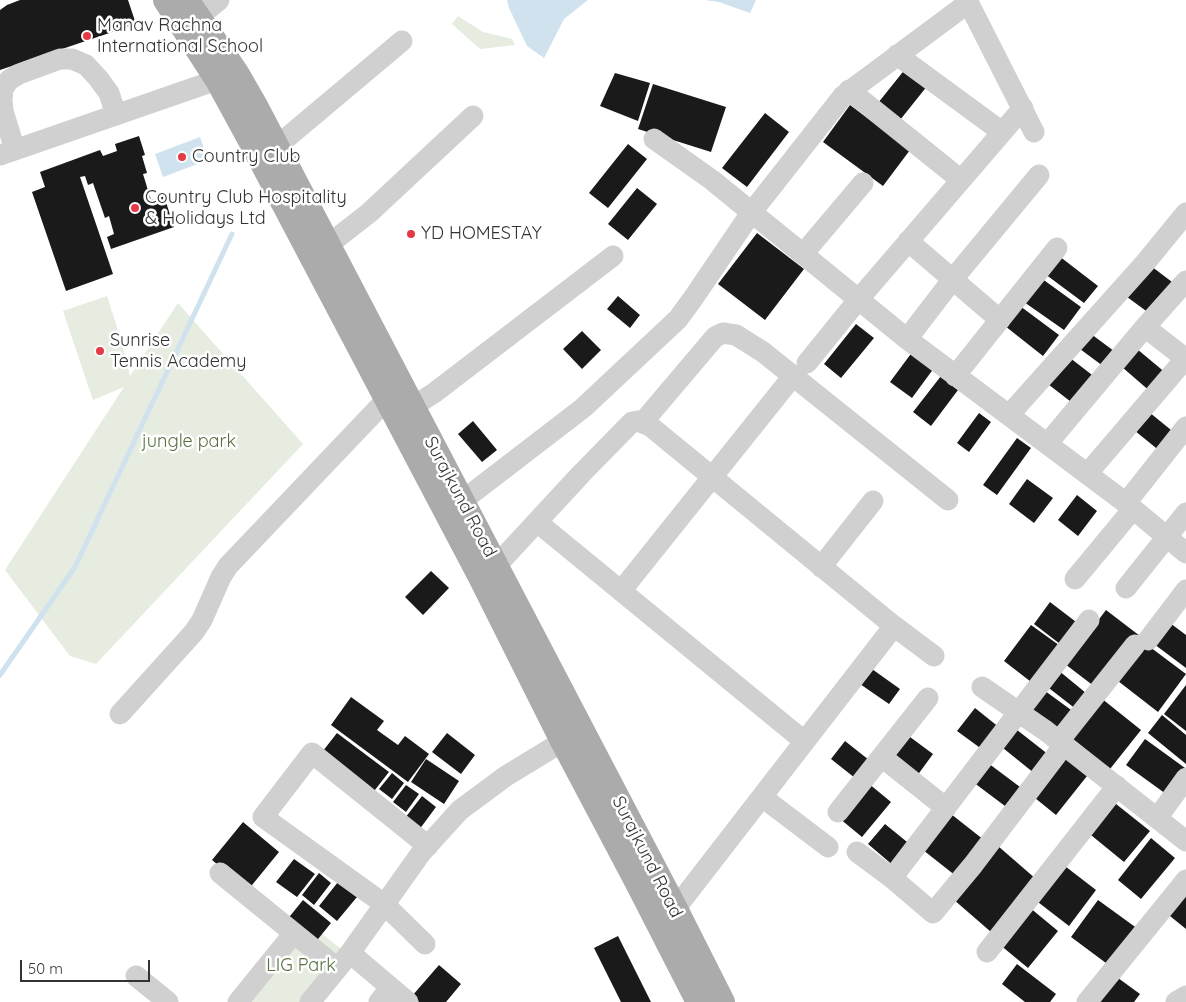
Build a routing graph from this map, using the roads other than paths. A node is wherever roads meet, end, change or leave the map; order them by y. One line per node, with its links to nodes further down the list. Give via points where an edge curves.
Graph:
1 (166, 0): 4 (main road, Surajkund Road)
2 (219, 0): 4 (street)
3 (967, 2): 6 (street); 9 (street)
4 (190, 15): 7 (main road, Surajkund Road)
5 (402, 41): 15 (street)
6 (897, 55): 8 (street); 12 (street)
7 (227, 77): 10 (street); 15 (main road, Surajkund Road); 36 (main road, Surajkund Road)
8 (849, 90): 18 (street); 20 (street)
9 (1023, 108): 12 (street); 13 (street)
10 (116, 116): 16 (street); 16 (street, via 109,93 86,65 72,59 60,60 27,71 9,80 3,89)
11 (473, 116): 23 (street, via 368,213)
12 (1002, 132): 18 (street)
13 (1034, 132)
14 (654, 139): 20 (street)
15 (277, 146): 23 (main road, Surajkund Road)
16 (8, 153)
17 (1039, 175): 27 (street)
18 (961, 180): 22 (street)
19 (863, 183): 25 (street)
20 (751, 212): 25 (street); 46 (street, via 678,319 583,408)
21 (1186, 213): 38 (street)
22 (908, 241): 27 (street); 29 (street)
23 (328, 245): 37 (main road, Surajkund Road)
24 (1057, 248): 30 (street)
25 (803, 254): 29 (street)
26 (613, 256): 37 (street)
27 (952, 279): 30 (street); 32 (street)
28 (1186, 281): 31 (street)
29 (858, 300): 32 (street); 34 (street)
30 (1000, 320): 35 (street)
31 (1145, 327): 33 (street); 41 (street)
32 (907, 339): 35 (street)
33 (1186, 358): 42 (street)
34 (800, 370): 39 (street, via 736,335 723,333 707,345); 43 (street); 45 (street)
35 (955, 376): 38 (street)
36 (387, 399): 64 (street, via 228,566 194,632); 65 (main road, Surajkund Road, via 481,577)
37 (412, 407): 46 (main road, Surajkund Road)
38 (1008, 415): 41 (street)
39 (643, 422): 43 (street); 49 (street, via 632,422)
40 (1186, 427): 47 (street)
41 (1047, 444): 42 (street)
42 (1087, 474): 47 (street)
43 (711, 477): 53 (street); 57 (street)
44 (873, 500): 53 (street)
45 (948, 500)
46 (462, 501): 52 (main road, Surajkund Road)
47 (1129, 506): 50 (street); 54 (street)
48 (1186, 514): 50 (street)
49 (537, 522): 52 (street); 57 (street)
50 (1166, 537): 51 (street); 55 (street)
51 (1186, 553)
52 (496, 566): 65 (main road, Surajkund Road)
53 (821, 567): 59 (street)
54 (1075, 579)
55 (1126, 588)
56 (1186, 590): 67 (street)
57 (621, 591): 66 (street)
58 (1089, 620): 63 (street)
59 (894, 626): 60 (street); 66 (street)
60 (934, 656)
61 (982, 687): 63 (street)
62 (928, 698): 68 (street)
63 (1019, 713): 67 (street); 72 (street)
64 (120, 714)
65 (572, 735): 76 (street, via 473,799); 83 (main road, Surajkund Road); 95 (main road, Surajkund Road, via 637,881)
66 (804, 741): 71 (street)
67 (1062, 743): 70 (street); 80 (street, via 934,913)
68 (882, 757): 72 (street); 73 (street)
69 (1186, 778): 74 (street)
70 (1118, 786): 74 (street); 86 (street)
71 (762, 798): 77 (street); 83 (street)
72 (946, 808): 80 (street)
73 (838, 812)
74 (1158, 817): 75 (street)
75 (1186, 840)
76 (428, 846): 82 (street); 82 (street, via 312,753 264,817)
77 (828, 847)
78 (857, 852): 80 (street)
79 (220, 873): 84 (street)
80 (892, 878)
81 (1186, 880): 97 (street)
82 (384, 904): 85 (street); 87 (street)
83 (675, 909): 96 (main road, Surajkund Road)
84 (294, 933): 87 (street); 92 (street)
85 (425, 944)
86 (986, 952)
87 (344, 961): 89 (street); 93 (street)
88 (136, 976): 91 (street)
89 (385, 995): 94 (street)
90 (1186, 996): 98 (street)
91 (168, 1002)
92 (238, 1002)
93 (310, 1002)
94 (408, 1002)
95 (700, 1002)
96 (722, 1002)
97 (1087, 1002)
98 (1176, 1002)

